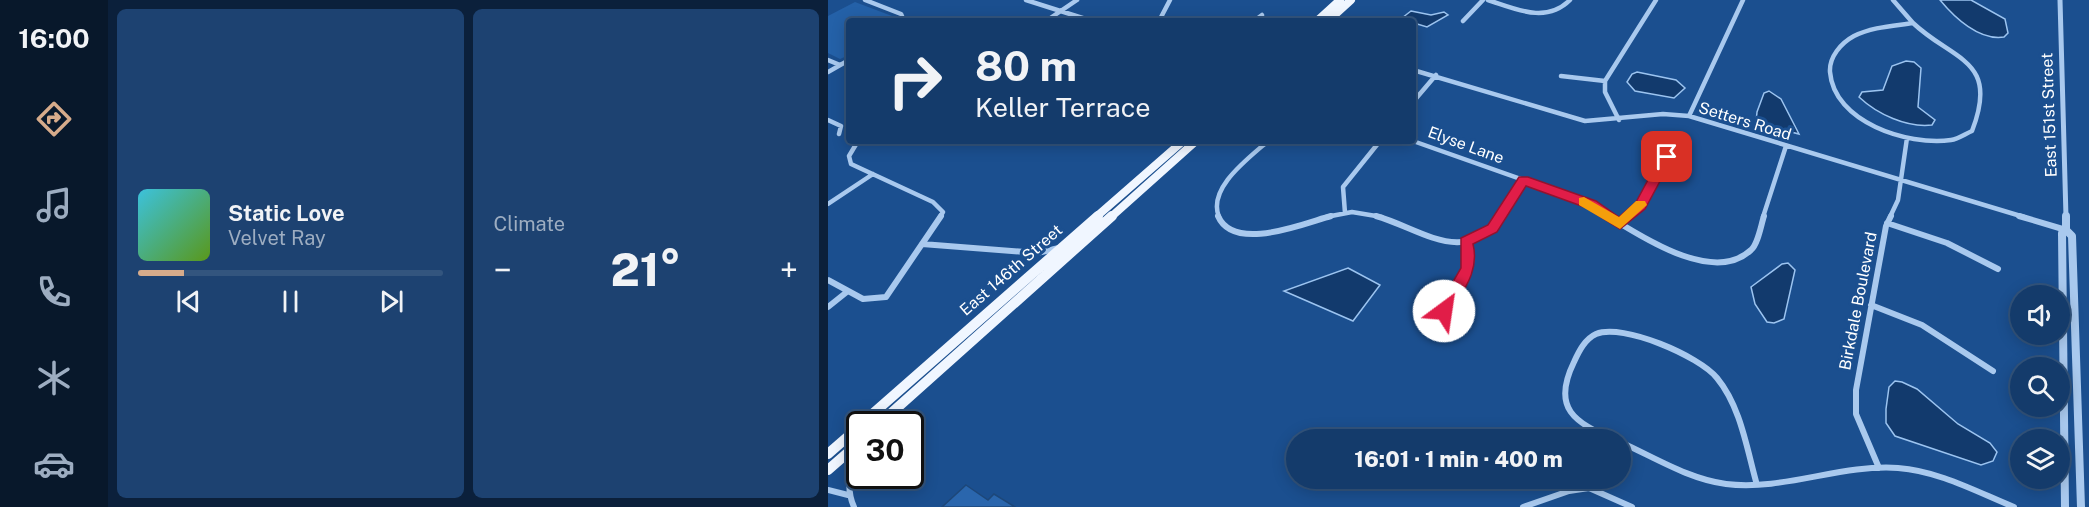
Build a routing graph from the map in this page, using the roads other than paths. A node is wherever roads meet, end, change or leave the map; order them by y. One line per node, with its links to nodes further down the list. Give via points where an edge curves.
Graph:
1 (865, 0): 16 (street)
2 (1026, 0): 14 (street)
3 (1077, 0): 14 (street)
4 (1170, 0): 19 (street)
5 (1340, 0): 21 (main road)
6 (1351, 0): 22 (main road)
7 (1483, 0): 23 (street)
8 (1488, 0): 9 (street, via 1540,14 1557,12)
9 (1570, 0)
10 (1656, 0): 32 (street)
11 (1743, 0): 34 (street)
12 (1893, 0): 24 (street)
13 (2060, 0): 57 (street, East 151st Street)
14 (1060, 11): 17 (street); 18 (street)
15 (1262, 15): 20 (street)
16 (903, 18)
17 (1050, 18)
18 (1082, 18)
19 (1161, 18)
20 (1258, 18)
21 (1320, 18)
22 (1331, 18)
23 (1464, 21)
24 (1913, 24): 40 (street, via 1957,52 1974,70 1979,88 1979,118 1975,129 1958,139 1939,142); 40 (street, via 1876,28 1849,38 1835,52 1827,78 1833,95 1851,112)
25 (828, 60): 27 (street)
26 (846, 62): 27 (street)
27 (840, 65): 29 (street)
28 (1416, 71): 30 (street, Setters Road)
29 (828, 72)
30 (1436, 75): 33 (street); 36 (street, Setters Road, via 1576,119)
31 (1561, 76): 32 (street)
32 (1605, 81): 36 (street, via 1605,92)
33 (1416, 98)
34 (1689, 116): 36 (street, Setters Road, via 1665,113); 47 (street, Setters Road)
35 (828, 120): 37 (street)
36 (1619, 120)
37 (841, 126): 38 (street); 39 (street)
38 (846, 128)
39 (839, 134)
40 (1907, 138): 51 (street, Birkdale Boulevard)
41 (1416, 142): 50 (street, Elyse Lane)
42 (857, 144): 49 (street, via 849,161)
43 (1180, 144): 60 (main road, East 146th Street)
44 (1193, 144): 71 (main road, East 146th Street)
45 (1265, 144): 54 (street, via 1222,188 1215,202)
46 (1378, 144): 53 (street, via 1343,187)
47 (1786, 146): 51 (street, Setters Road); 56 (street, Elyse Lane, via 1756,243 1749,254 1735,261 1701,261 1649,242)
48 (1667, 157): 56 (street, via 1640,206)
49 (873, 174): 52 (street); 59 (street, via 942,208)
50 (1523, 180): 56 (street, Elyse Lane, via 1591,204); 58 (street, via 1492,228)
51 (1901, 180): 55 (street, Birkdale Boulevard, via 1898,200); 57 (street, Setters Road)
52 (828, 204)
53 (1345, 213): 54 (street, via 1256,235 1236,231); 58 (street, via 1366,213 1445,242)
54 (1220, 220)
55 (1887, 223): 63 (street, via 1941,241); 66 (street, Birkdale Boulevard)
56 (1620, 224)
57 (2066, 230): 87 (street, East 151st Street, via 2062,233); 88 (street, East 151st Street, via 2072,236)
58 (1466, 242): 68 (street, via 1468,269)
59 (922, 244): 61 (street); 65 (street, via 891,292 879,300 865,301)
60 (1063, 247): 61 (street); 62 (main road, East 146th Street)
61 (1037, 253): 62 (street)
62 (1045, 263): 70 (main road, East 146th Street)
63 (1998, 269)
64 (828, 280): 65 (street)
65 (848, 291): 67 (street)
66 (1871, 305): 69 (street, via 1922,325); 77 (street, Birkdale Boulevard, via 1855,403 1861,428)
67 (828, 307)
68 (1444, 311)
69 (1993, 371)
70 (876, 411)
71 (894, 411)
72 (1591, 429): 79 (street, via 1569,411 1564,388 1588,338 1617,330 1706,367 1728,393)
73 (846, 438): 75 (main road, East 146th Street)
74 (1631, 447): 79 (street, via 1707,479 1740,486)
75 (828, 454)
76 (846, 454): 78 (main road)
77 (1880, 468): 79 (street); 86 (street, via 1940,476)
78 (828, 470)
79 (1758, 484)
80 (848, 489): 82 (street)
81 (828, 490): 82 (street)
82 (848, 495): 83 (street)
83 (854, 507)
84 (1523, 507): 85 (street, via 1589,488)
85 (1632, 507)
86 (2014, 507)
87 (2065, 507)
88 (2081, 507)

